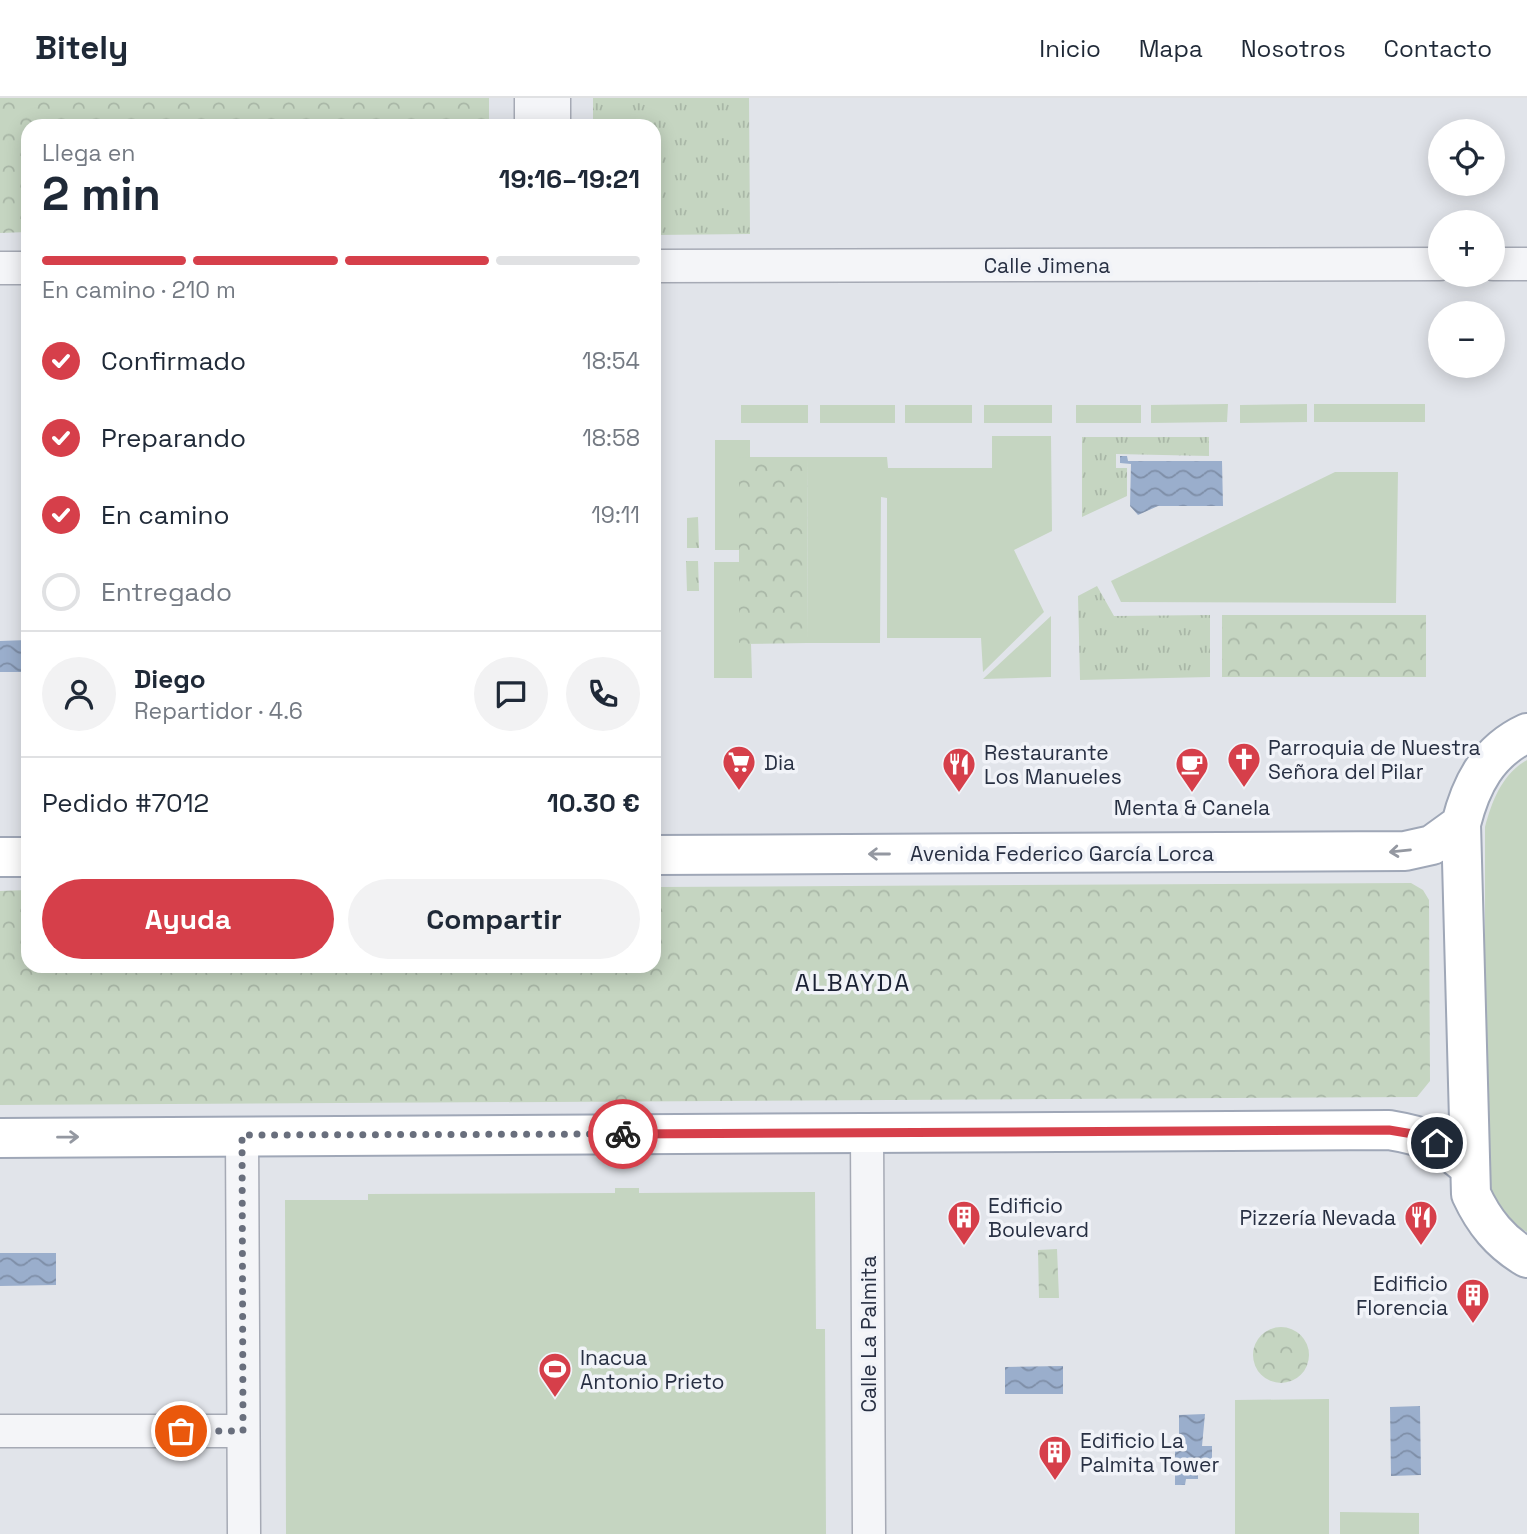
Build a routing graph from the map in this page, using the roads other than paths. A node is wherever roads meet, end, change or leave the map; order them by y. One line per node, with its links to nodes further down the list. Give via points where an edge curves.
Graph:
1 (531, 98): 3 (street)
2 (554, 98): 4 (street)
3 (531, 119)
4 (554, 119)
5 (1428, 264): 8 (street, Calle Jimena)
6 (1505, 264): 7 (street)
7 (1527, 264)
8 (661, 266)
9 (0, 268): 10 (street)
10 (21, 268)
11 (1527, 733): 12 (main road, via 1502,748 1483,768 1469,794)
12 (1461, 824): 13 (main road, Avenida Federico García Lorca, one-way to 13, via 1432,845 1405,851); 19 (main road)
13 (661, 855)
14 (0, 857): 15 (main road)
15 (21, 857)
16 (867, 1133): 17 (main road); 19 (main road, via 1389,1130 1425,1136); 24 (street, Calle La Palmita)
17 (242, 1135): 18 (main road, one-way to 17); 22 (street)
18 (0, 1138)
19 (1468, 1166): 20 (main road, via 1471,1194 1482,1217 1501,1240)
20 (1527, 1258)
21 (0, 1431): 22 (street)
22 (243, 1431): 23 (street)
23 (244, 1534)
24 (869, 1534)

